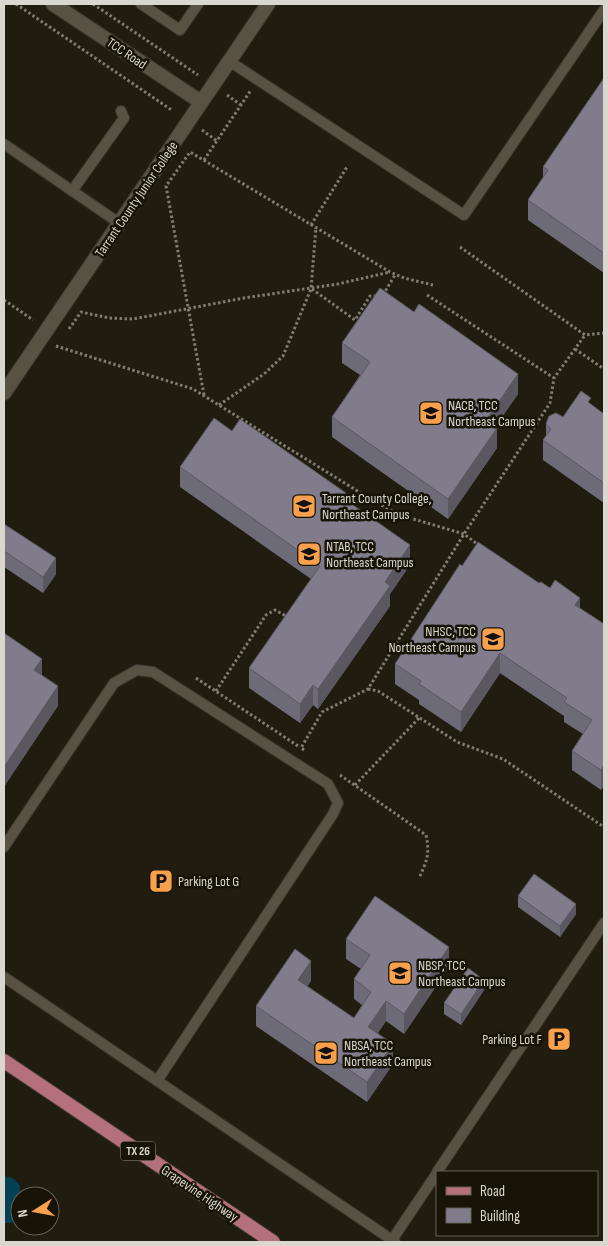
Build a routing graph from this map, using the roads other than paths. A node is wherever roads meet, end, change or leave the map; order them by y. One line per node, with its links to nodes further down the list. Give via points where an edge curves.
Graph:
1 (53, 4): 7 (street, TCC Road)
2 (141, 4): 3 (lane, via 180,30)
3 (198, 4)
4 (268, 4): 6 (street, Tarrant County Junior College)
5 (604, 10): 6 (lane, via 464,215)
6 (229, 61): 7 (street, Tarrant County Junior College)
7 (201, 102): 11 (street, Tarrant County Junior College)
8 (121, 111): 10 (lane, via 124,118)
9 (4, 144): 10 (lane)
10 (72, 191): 11 (lane)
11 (120, 223): 12 (street, Tarrant County Junior College)
12 (4, 393)
13 (4, 848): 17 (lane, via 114,683 137,670 153,672 328,784 338,803 333,814)
14 (604, 923): 18 (lane)
15 (4, 977): 17 (lane)
16 (4, 1060): 21 (main road, Grapevine Highway / TX 26)
17 (157, 1081): 20 (lane)
18 (438, 1171)
19 (436, 1175): 20 (lane)
20 (393, 1241)
21 (272, 1242)

